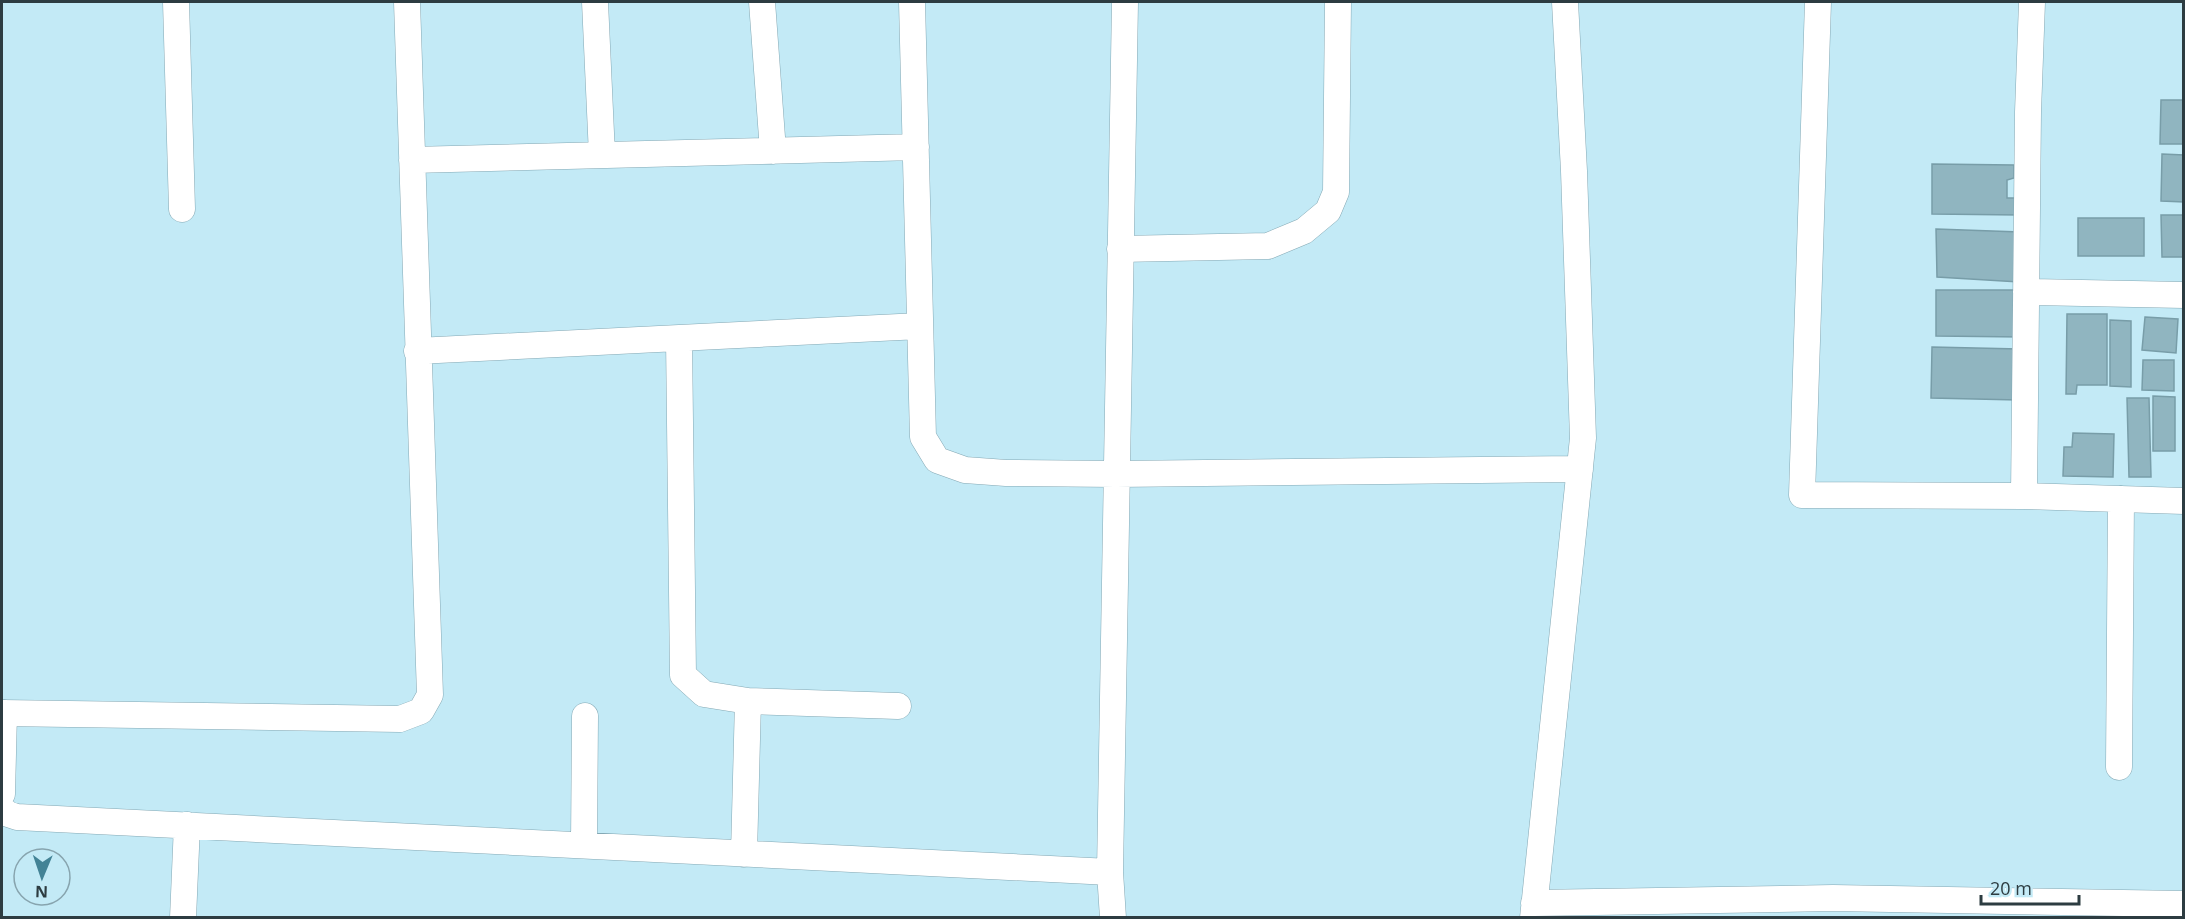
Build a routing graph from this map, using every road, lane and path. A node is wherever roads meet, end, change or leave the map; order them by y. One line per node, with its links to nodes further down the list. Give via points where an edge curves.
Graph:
1 (176, 2): 15 (street)
2 (407, 2): 14 (street)
3 (596, 2): 13 (street)
4 (762, 2): 12 (street)
5 (912, 2): 11 (street)
6 (1125, 2): 16 (street)
7 (1338, 2): 16 (street, via 1336,192 1328,211 1304,231 1268,246)
8 (1565, 2): 22 (street, via 1574,171)
9 (1818, 2): 24 (street, via 1802,495)
10 (2032, 2): 17 (street)
11 (916, 147): 12 (street); 19 (street)
12 (773, 151): 13 (street)
13 (602, 155): 14 (street)
14 (412, 160): 21 (street)
15 (182, 209)
16 (1120, 249): 23 (street)
17 (2026, 292): 18 (street); 24 (street)
18 (2184, 295)
19 (920, 326): 20 (street); 23 (street, via 923,436 937,460 965,470)
20 (679, 338): 21 (street); 27 (street, via 683,675 704,694)
21 (417, 351): 29 (street, via 430,695 421,711 400,719)
22 (1580, 469): 23 (street); 40 (street)
23 (1116, 474): 37 (street)
24 (2024, 496): 25 (street)
25 (2121, 499): 26 (street); 31 (street)
26 (2184, 501)
27 (748, 700): 28 (street); 36 (street)
28 (898, 706)
29 (3, 713): 32 (street)
30 (585, 716): 35 (street)
31 (2119, 767)
32 (2, 794)
33 (2, 809): 34 (street, via 17,817)
34 (187, 825): 35 (street); 41 (street)
35 (584, 845): 36 (street)
36 (744, 854): 37 (street)
37 (1110, 872): 42 (street)
38 (2184, 904): 39 (street)
39 (1833, 908): 40 (street)
40 (1533, 910)
41 (183, 918)
42 (1113, 918)

